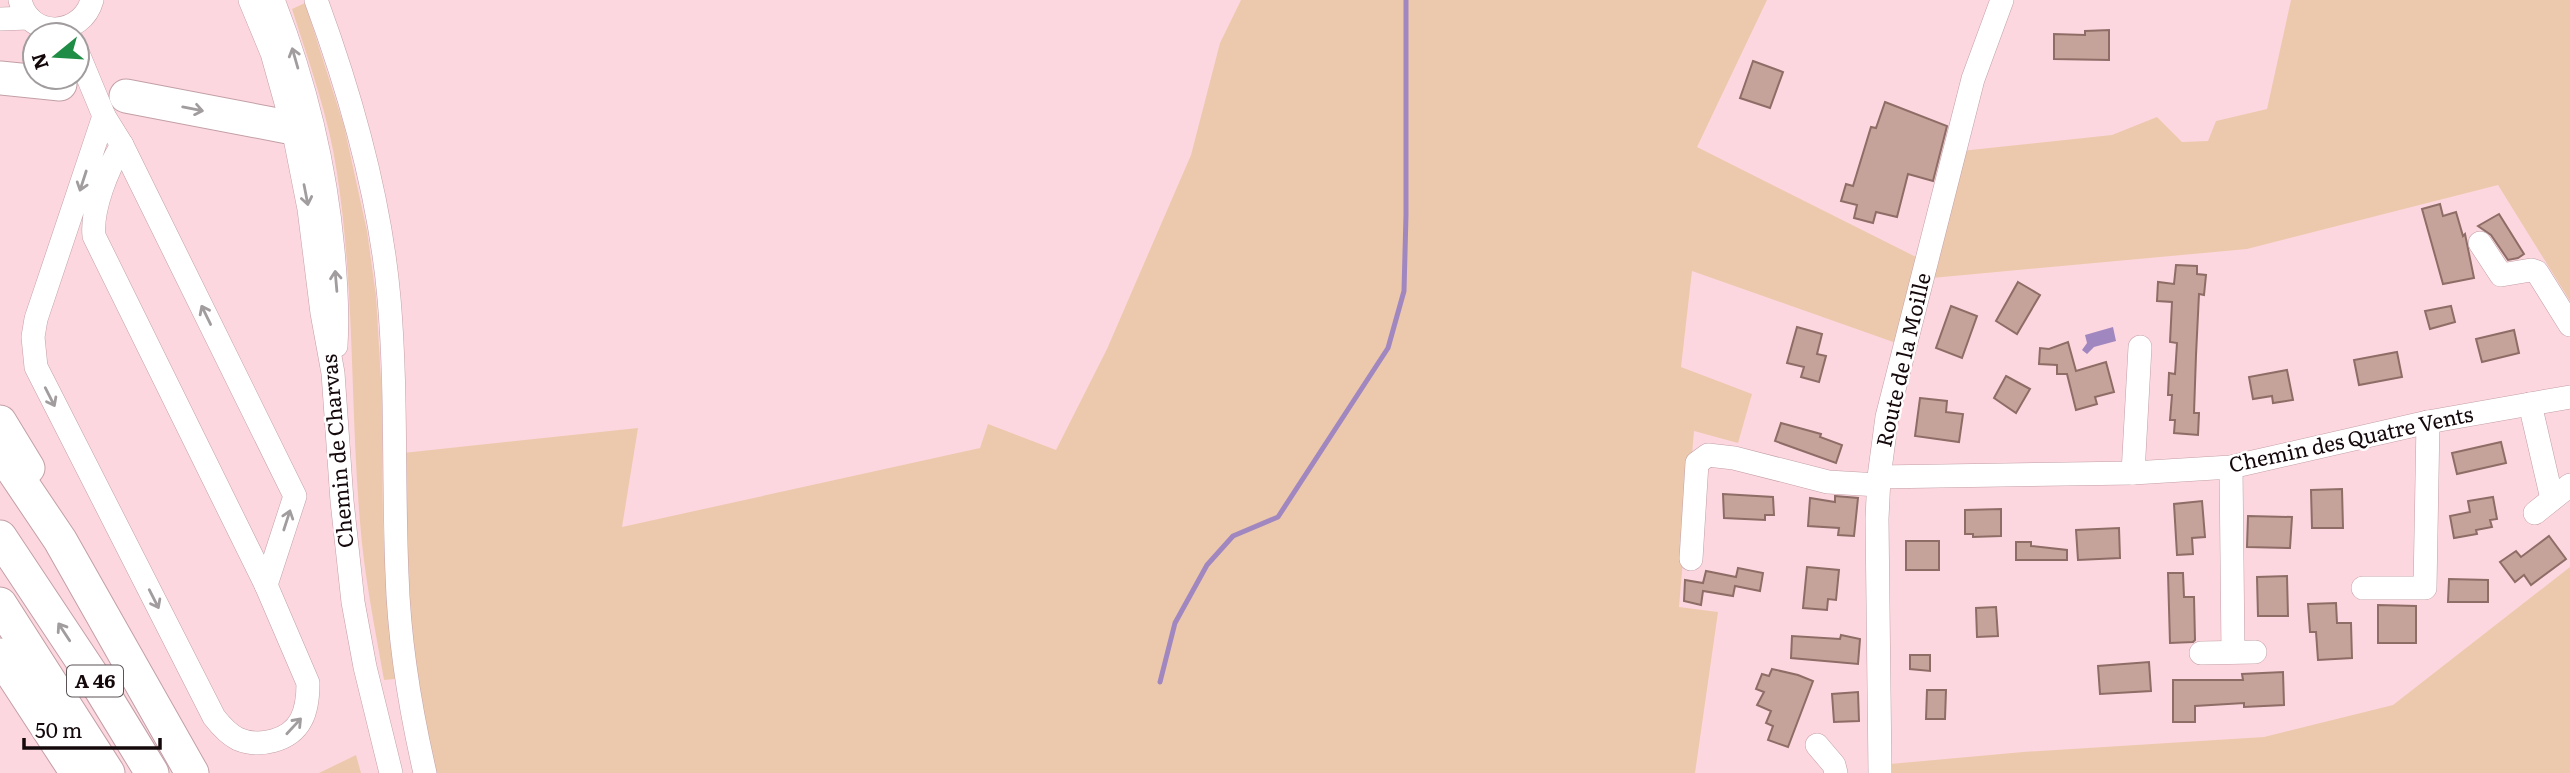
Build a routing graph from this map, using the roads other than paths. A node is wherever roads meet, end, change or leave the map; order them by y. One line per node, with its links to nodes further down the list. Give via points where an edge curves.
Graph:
1 (92, 0): 8 (street)
2 (250, 0): 13 (street, Chemin de Charvas, via 272,53)
3 (273, 0): 18 (street, one-way to 3, via 338,311 329,206 314,122)
4 (316, 0): 42 (street, via 362,150 382,246 392,341 397,578 408,688)
5 (2002, 0): 26 (street, Route de la Moille, via 1973,79 1953,155 1887,417)
6 (24, 9): 7 (street)
7 (0, 19)
8 (80, 21)
9 (91, 71): 12 (street)
10 (0, 78): 11 (highway)
11 (21, 80)
12 (115, 106): 13 (highway, one-way to 13); 14 (street); 31 (street, one-way to 31, via 36,319 36,367 214,717 237,738 264,743 288,734 300,723 308,683)
13 (293, 128): 18 (street, Chemin de Charvas, one-way to 18)
14 (121, 145): 31 (street, one-way to 14, via 295,496); 31 (street, via 92,222 94,236)
15 (2480, 243): 16 (street, via 2501,275 2537,272)
16 (2570, 325)
17 (2140, 347): 25 (street)
18 (333, 373): 41 (street, Chemin de Charvas, via 353,602)
19 (2570, 397): 20 (street, Chemin des Quatre Vents)
20 (2530, 404): 22 (street, Chemin des Quatre Vents); 27 (street)
21 (0, 422): 29 (highway, via 56,515)
22 (2428, 422): 24 (street, Chemin des Quatre Vents); 32 (street, via 2425,589)
23 (0, 451): 29 (highway)
24 (2231, 467): 25 (street, Chemin des Quatre Vents); 34 (street, via 2244,652)
25 (2133, 473): 26 (street, Chemin des Quatre Vents)
26 (1879, 481): 30 (street, Chemin des Quatre Vents, via 1828,482 1708,455 1698,463); 44 (street, Route de la Moille)
27 (2553, 499)
28 (0, 537): 39 (highway, A 46, one-way to 28)
29 (60, 540): 40 (highway)
30 (1692, 559)
31 (266, 585)
32 (2363, 588)
33 (0, 604): 38 (highway, A 46)
34 (2201, 653)
35 (0, 655): 37 (highway)
36 (1817, 745): 43 (street)
37 (77, 773)
38 (108, 773)
39 (152, 773)
40 (192, 773)
41 (391, 773)
42 (425, 773)
43 (1836, 773)
44 (1880, 773)

